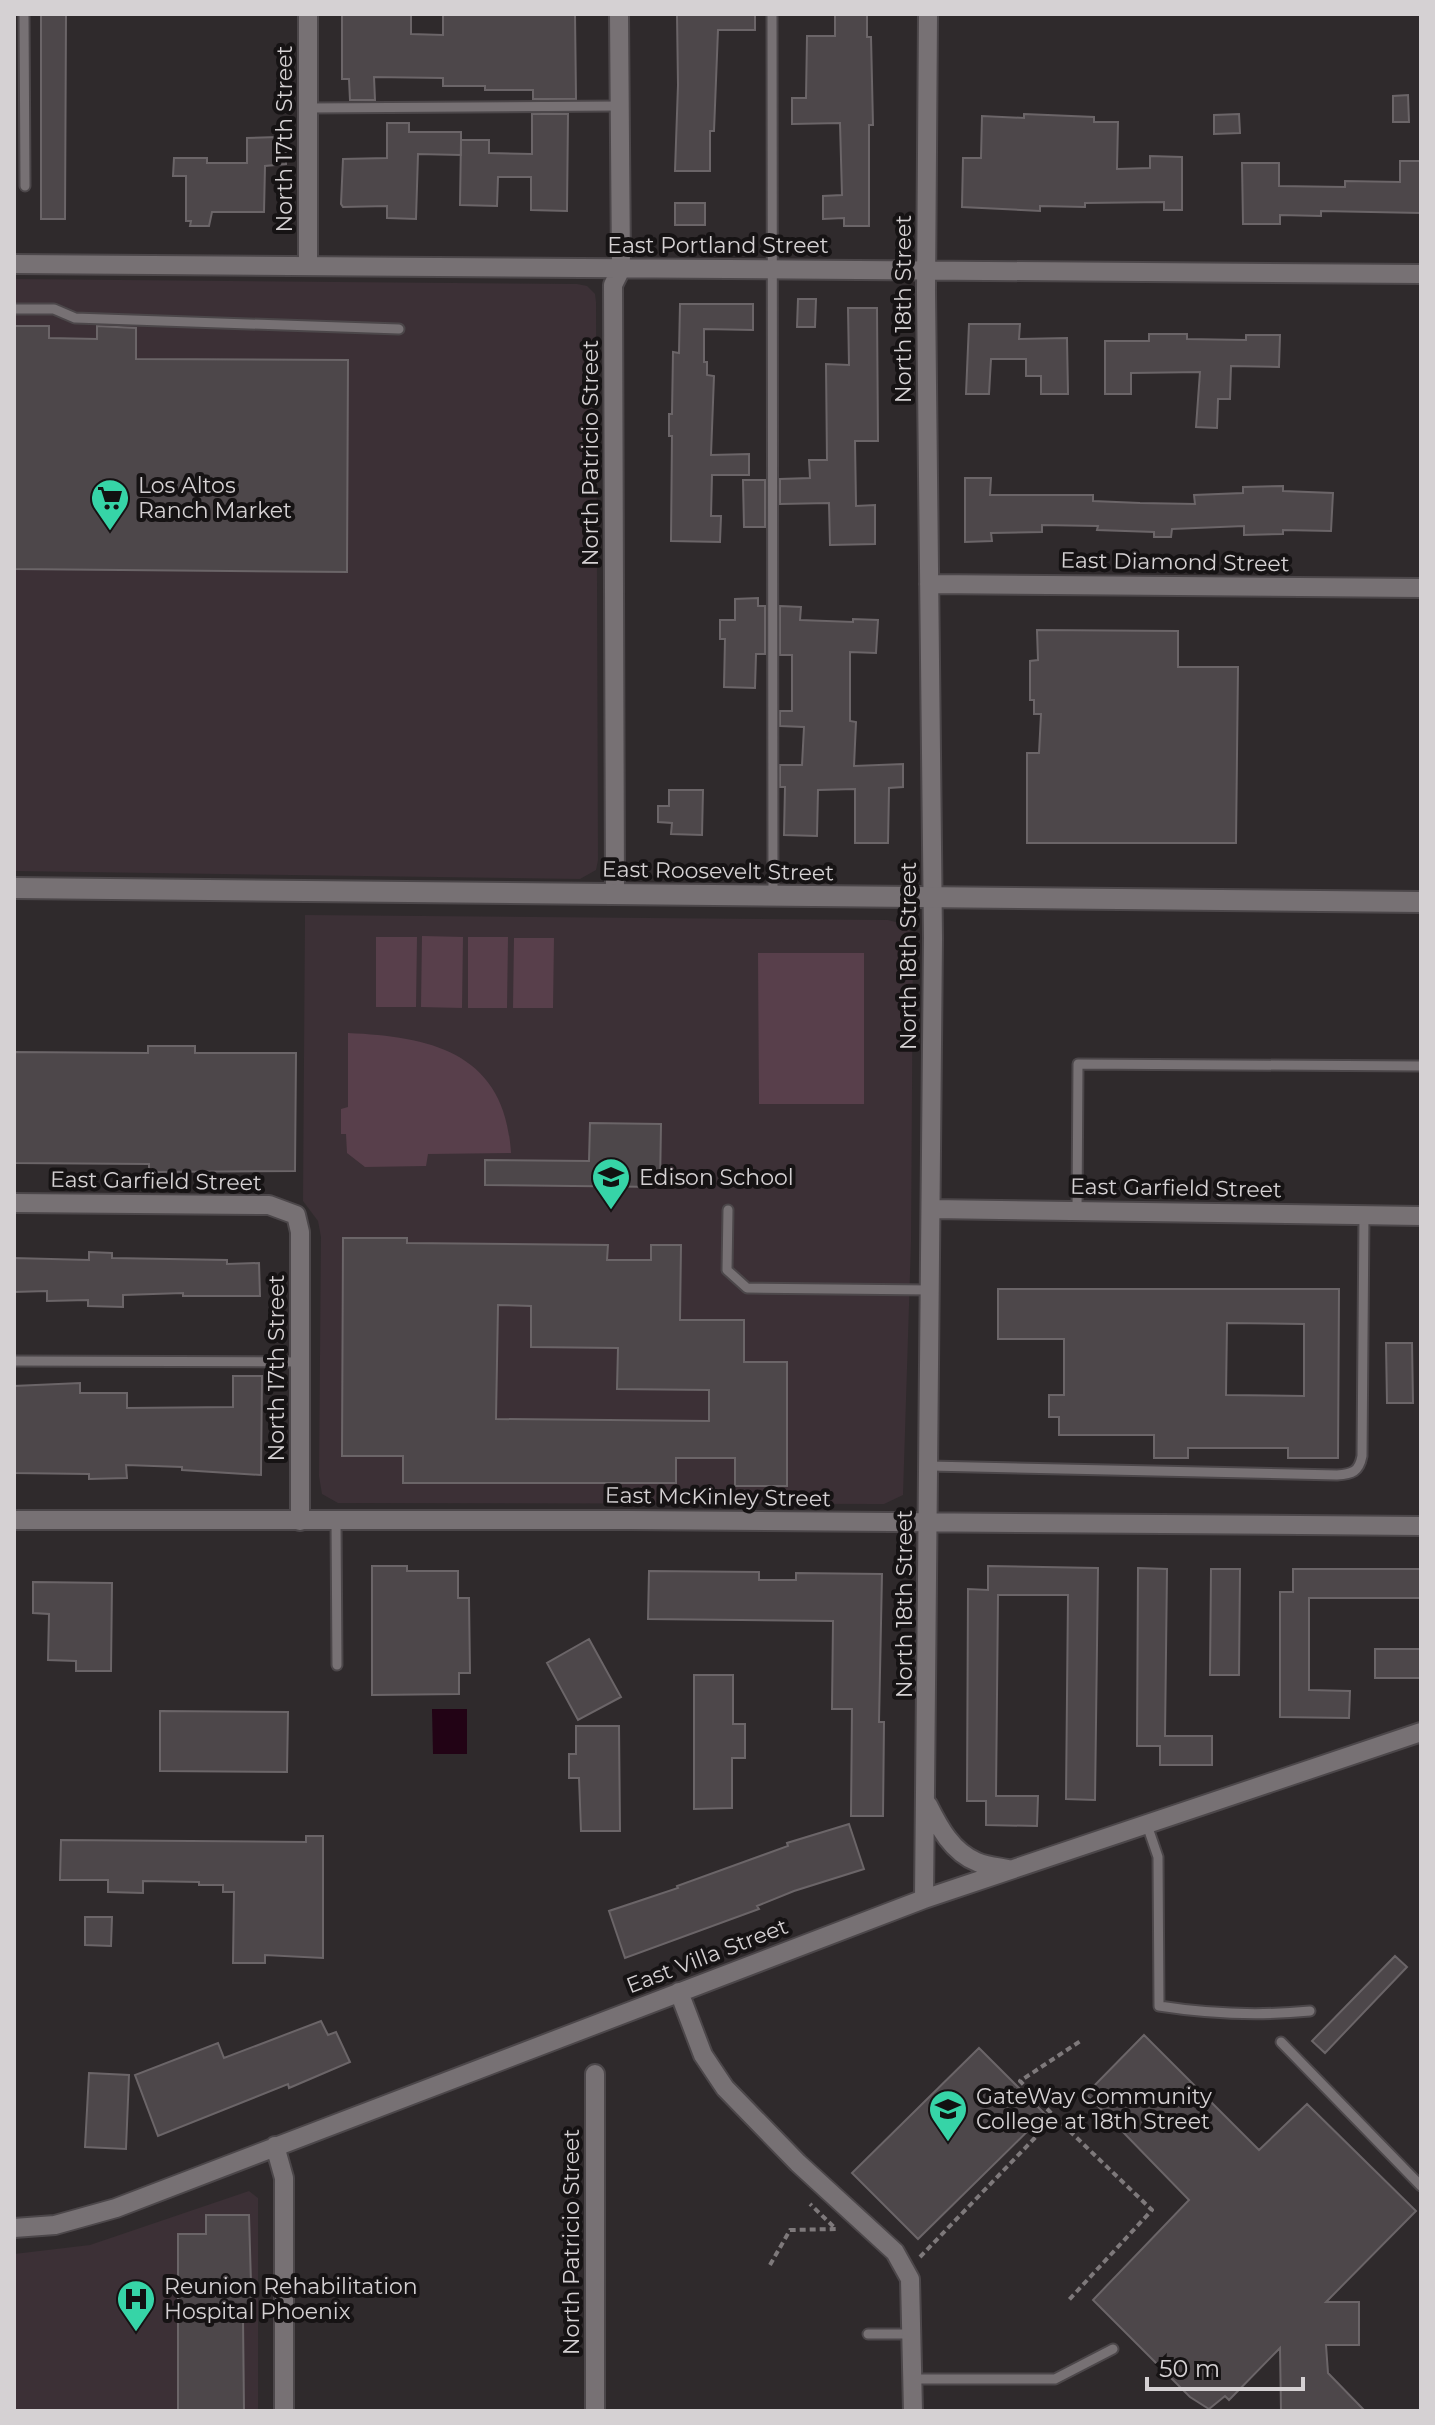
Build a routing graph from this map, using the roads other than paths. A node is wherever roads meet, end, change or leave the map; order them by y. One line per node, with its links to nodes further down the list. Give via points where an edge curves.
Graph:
1 (24, 14): 8 (lane)
2 (308, 14): 7 (street, North 17th Street)
3 (619, 14): 6 (street, North Patricio Street)
4 (772, 14): 12 (lane)
5 (928, 14): 13 (street, North 18th Street)
6 (619, 106): 7 (lane); 11 (street, North Patricio Street)
7 (309, 108): 10 (street, North 17th Street)
8 (25, 186)
9 (14, 264): 10 (street, East Portland Street)
10 (308, 265): 11 (street, East Portland Street)
11 (621, 269): 12 (street, East Portland Street); 20 (street, North Patricio Street, via 613,285)
12 (773, 270): 13 (street, East Portland Street); 21 (lane)
13 (926, 271): 14 (street, East Portland Street); 17 (street, North 18th Street)
14 (1421, 274)
15 (14, 309): 16 (lane, via 54,309 75,318)
16 (399, 329)
17 (929, 584): 18 (street, East Diamond Street); 22 (street, North 18th Street)
18 (1421, 588)
19 (14, 888): 20 (street, East Roosevelt Street)
20 (615, 894): 21 (street, East Roosevelt Street)
21 (773, 894): 22 (street, East Roosevelt Street)
22 (933, 897): 23 (street, East Roosevelt Street); 26 (street, North 18th Street)
23 (1421, 902)
24 (1421, 1066): 28 (lane, via 1078,1064)
25 (14, 1203): 29 (street, East Garfield Street, via 269,1205)
26 (931, 1209): 28 (street, East Garfield Street); 32 (street, North 18th Street)
27 (728, 1210): 32 (lane, via 727,1270 747,1288)
28 (1077, 1211): 30 (street, East Garfield Street)
29 (296, 1215): 34 (street, North 17th Street)
30 (1364, 1215): 31 (street, East Garfield Street); 35 (lane, via 1362,1456 1355,1472)
31 (1421, 1216)
32 (930, 1290): 35 (street, North 18th Street)
33 (14, 1361): 34 (lane)
34 (300, 1362): 37 (street, North 17th Street)
35 (929, 1466): 39 (street, North 18th Street)
36 (14, 1520): 37 (street, East McKinley Street)
37 (300, 1521): 38 (street, East McKinley Street)
38 (336, 1521): 39 (street, East McKinley Street); 41 (lane)
39 (929, 1523): 40 (street, East McKinley Street); 43 (street, North 18th Street)
40 (1421, 1526)
41 (337, 1665)
42 (1421, 1732): 44 (street, East Villa Street)
43 (927, 1803): 45 (street, via 952,1844 976,1862); 46 (street, North 18th Street)
44 (1146, 1822): 45 (street, East Villa Street); 48 (lane, via 1158,1857 1159,2006 1260,2015)
45 (1008, 1869): 46 (street, East Villa Street)
46 (924, 1899): 47 (street, East Villa Street)
47 (679, 1992): 51 (street, East Villa Street); 55 (street, via 703,2055 725,2088 895,2252 910,2279)
48 (1310, 2011)
49 (1281, 2042): 52 (lane)
50 (595, 2074): 59 (street, North Patricio Street)
51 (275, 2146): 53 (street, East Villa Street, via 88,2217); 58 (street, via 284,2178)
52 (1421, 2186)
53 (14, 2228)
54 (868, 2334): 55 (lane)
55 (912, 2334): 57 (street)
56 (1113, 2349): 57 (lane, via 1055,2379)
57 (912, 2379): 60 (street)
58 (284, 2411)
59 (595, 2411)
60 (913, 2411)

